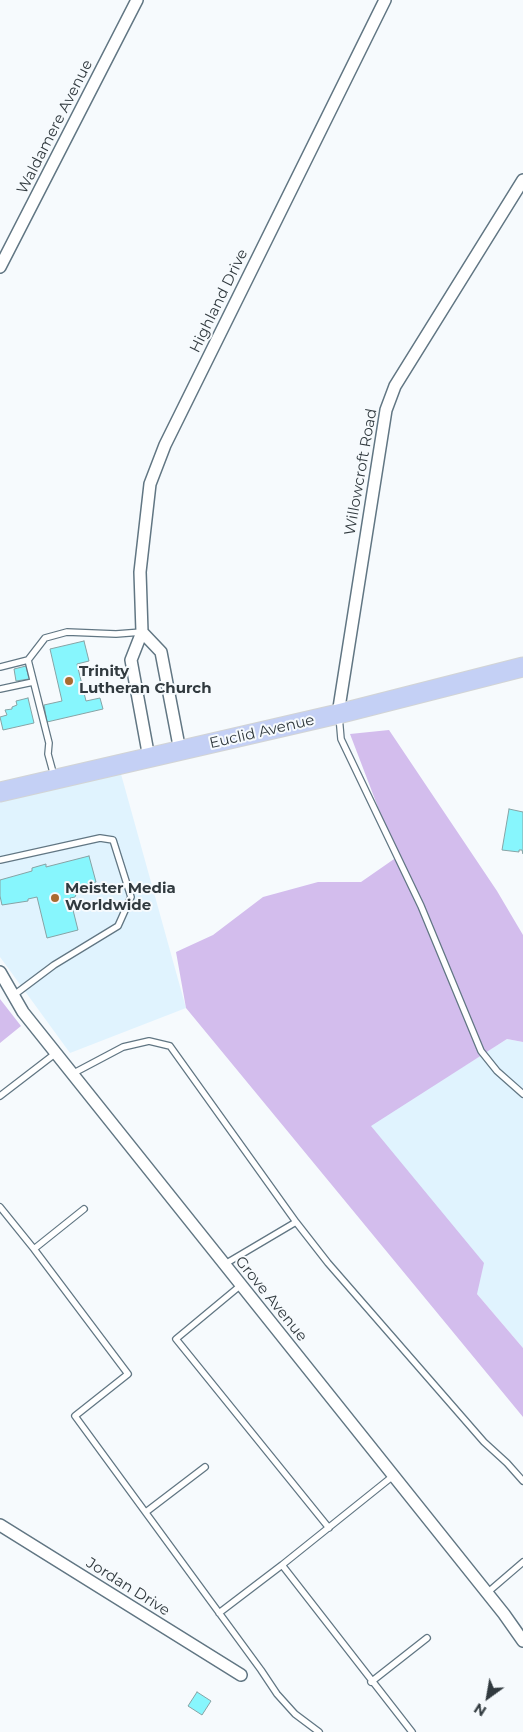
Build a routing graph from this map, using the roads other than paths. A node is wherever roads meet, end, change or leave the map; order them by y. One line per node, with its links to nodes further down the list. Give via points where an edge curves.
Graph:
1 (137, 0): 4 (street, Waldamere Avenue)
2 (385, 0): 5 (street, Highland Drive, via 165,445 150,484 140,572)
3 (523, 180): 11 (street, Willowcroft Road, via 395,386 386,410)
4 (0, 267)
5 (142, 632): 6 (lane, via 67,632 45,638); 12 (street, via 161,652); 13 (street, Highland Drive, via 132,660)
6 (28, 660): 7 (lane); 9 (lane)
7 (0, 667)
8 (523, 667): 11 (main road, Euclid Avenue)
9 (33, 682): 10 (lane); 14 (lane)
10 (0, 688)
11 (338, 714): 12 (main road, Euclid Avenue); 21 (lane, via 341,739 421,906 481,1052)
12 (180, 751): 13 (main road, Euclid Avenue)
13 (149, 758): 14 (main road, Euclid Avenue)
14 (55, 781): 15 (main road, Euclid Avenue)
15 (0, 792)
16 (0, 860): 18 (lane, via 100,838 113,840 131,897 118,926 54,965)
17 (0, 972): 18 (street, Grove Avenue)
18 (14, 995): 19 (street, Grove Avenue)
19 (56, 1053): 20 (street, Grove Avenue); 22 (lane)
20 (72, 1074): 25 (lane, via 123,1047 149,1041 170,1046); 27 (street, Grove Avenue)
21 (523, 1094)
22 (0, 1096)
23 (0, 1207): 26 (lane)
24 (84, 1209): 26 (lane)
25 (296, 1222): 27 (lane); 31 (lane, via 484,1442)
26 (34, 1249): 32 (lane, via 128,1374 75,1416)
27 (225, 1264): 28 (street, Grove Avenue)
28 (241, 1285): 30 (street, Grove Avenue); 34 (lane, via 176,1339)
29 (204, 1467): 32 (lane)
30 (393, 1476): 34 (lane); 37 (street, Grove Avenue)
31 (523, 1481)
32 (146, 1512): 38 (lane)
33 (0, 1525): 41 (street, Jordan Drive)
34 (329, 1528): 36 (lane)
35 (523, 1562): 37 (lane)
36 (282, 1565): 38 (lane); 42 (lane)
37 (486, 1593): 40 (street, Grove Avenue)
38 (219, 1613): 43 (lane, via 277,1694 295,1714)
39 (427, 1638): 42 (lane)
40 (523, 1641)
41 (241, 1675)
42 (371, 1682): 44 (lane)
43 (319, 1732)
44 (412, 1732)

